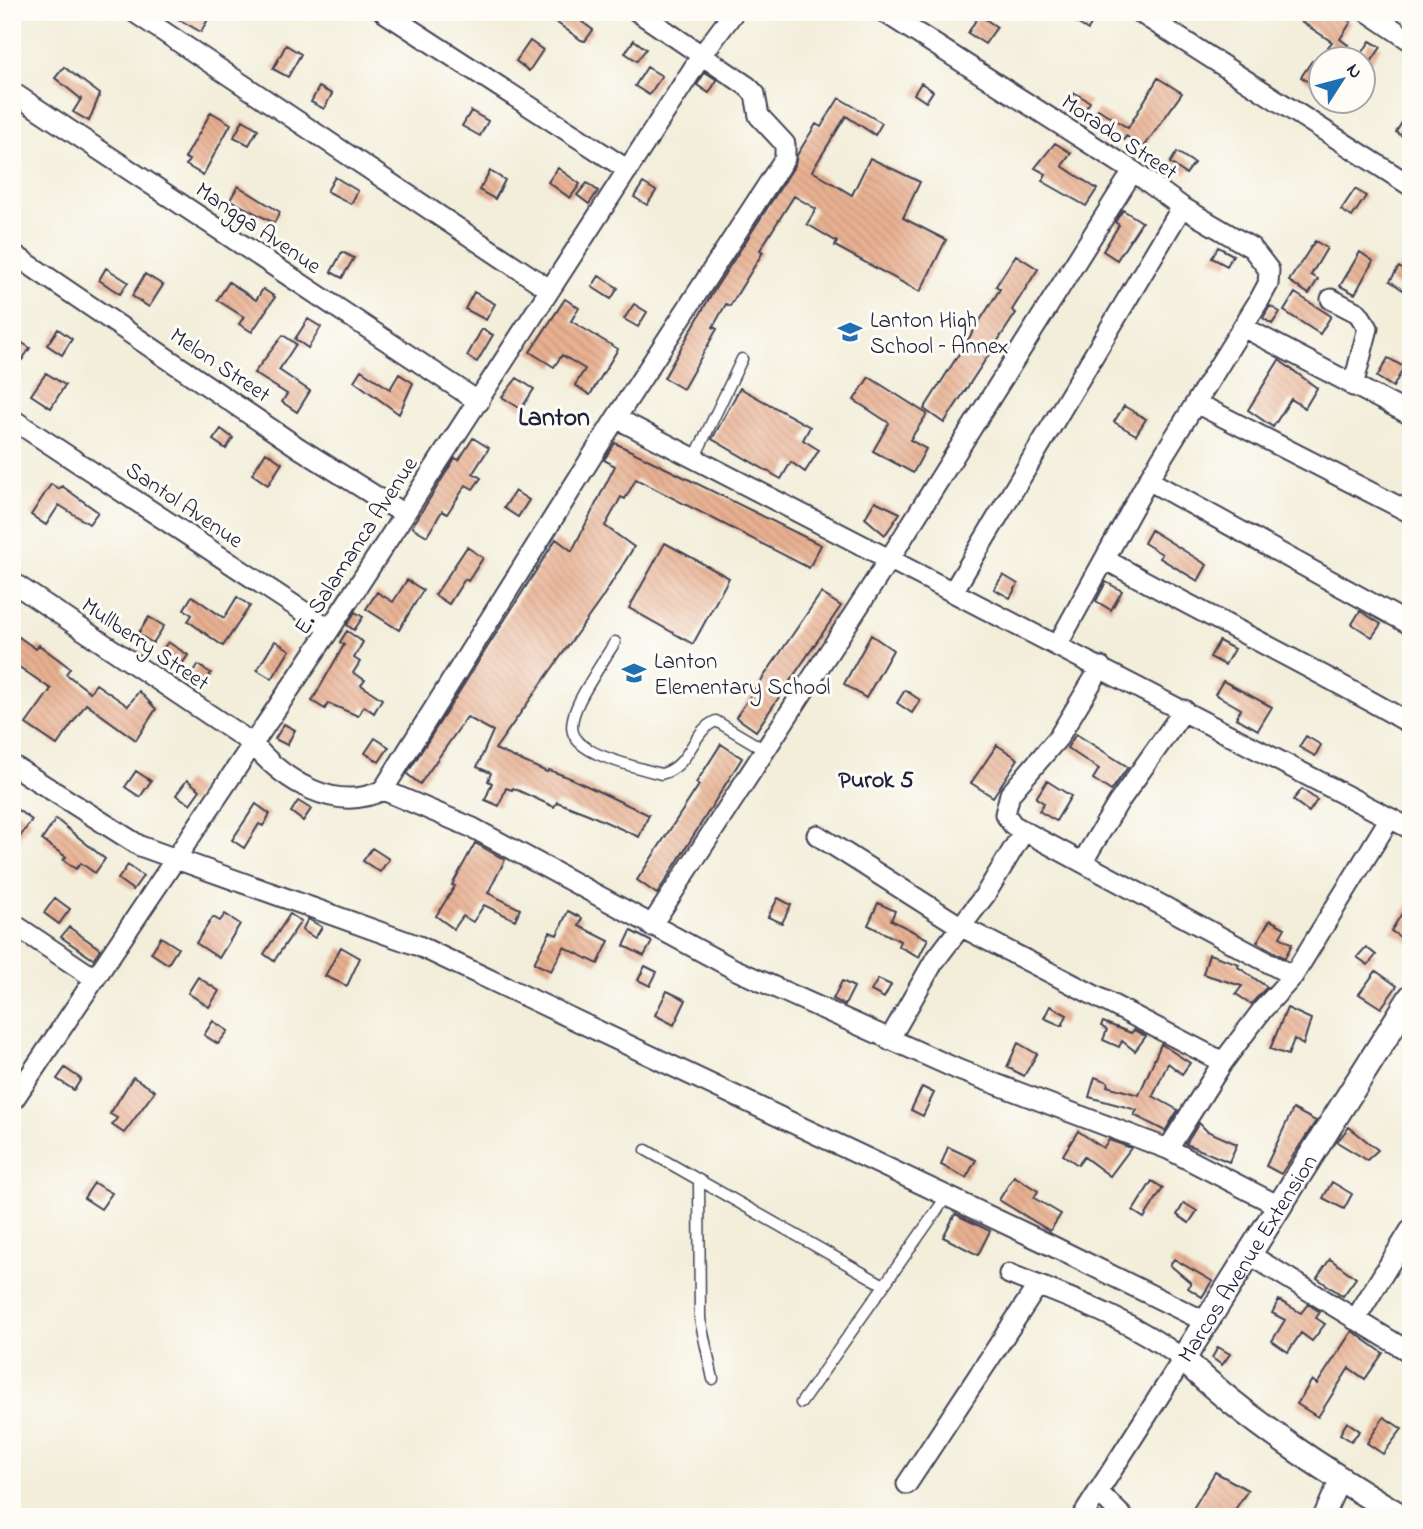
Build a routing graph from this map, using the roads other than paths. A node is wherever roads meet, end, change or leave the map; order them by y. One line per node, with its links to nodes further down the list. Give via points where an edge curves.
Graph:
1 (134, 12): 16 (street)
2 (384, 12): 11 (street)
3 (638, 12): 9 (street)
4 (734, 12): 9 (street, E. Salamanca Avenue)
5 (884, 12): 12 (street, Morado Street)
6 (1139, 12): 13 (street)
7 (1372, 14): 8 (street)
8 (1411, 41)
9 (702, 55): 11 (street, E. Salamanca Avenue); 24 (street, via 755,94 760,116 785,144 785,158)
10 (12, 92): 21 (street, Mangga Avenue)
11 (628, 170): 16 (street, E. Salamanca Avenue)
12 (1133, 171): 14 (street, Morado Street); 30 (street)
13 (1411, 186)
14 (1182, 207): 18 (street, Morado Street, via 1252,248 1269,270 1268,284); 33 (street)
15 (12, 253): 29 (street, Melon Street)
16 (549, 289): 21 (street, E. Salamanca Avenue)
17 (1331, 299): 20 (street, via 1358,313 1368,328)
18 (1244, 327): 20 (street); 22 (street, Morado Street)
19 (742, 359): 26 (lane)
20 (1353, 386): 23 (street)
21 (480, 402): 29 (street, E. Salamanca Avenue)
22 (1196, 402): 27 (street, Morado Street); 28 (street)
23 (1411, 415)
24 (616, 418): 26 (street); 44 (street)
25 (12, 419): 35 (street, Santol Avenue)
26 (694, 458): 30 (street)
27 (1148, 480): 31 (street, Morado Street); 34 (street)
28 (1411, 513)
29 (404, 514): 35 (street, E. Salamanca Avenue)
30 (890, 558): 33 (street); 42 (street)
31 (1106, 560): 37 (street, Morado Street); 40 (street)
32 (12, 582): 41 (street, Mullberry Street)
33 (954, 590): 37 (street)
34 (1411, 625)
35 (330, 629): 41 (street, E. Salamanca Avenue)
36 (615, 642): 42 (lane, via 575,705 570,723 573,737 585,748 662,774 681,764 716,721)
37 (1058, 644): 38 (street)
38 (1101, 667): 39 (street); 47 (street, via 1058,738 1010,794 1005,814)
39 (1184, 710): 45 (street); 50 (street)
40 (1411, 724)
41 (253, 744): 44 (street, Mullberry Street, via 272,768 309,790 349,797); 49 (street, E. Salamanca Avenue)
42 (765, 750): 52 (street)
43 (12, 765): 49 (street, via 118,834)
44 (383, 790): 52 (street, via 473,828)
45 (1390, 818): 46 (street); 54 (street)
46 (1411, 829)
47 (1024, 831): 50 (street); 53 (street)
48 (817, 835): 53 (street)
49 (174, 861): 55 (street, E. Salamanca Avenue); 63 (street, via 419,946)
50 (1083, 861): 54 (street)
51 (12, 923): 55 (street)
52 (651, 926): 57 (street)
53 (960, 926): 57 (street); 58 (street)
54 (1293, 976): 58 (street)
55 (94, 978): 59 (street, E. Salamanca Avenue)
56 (1411, 997): 64 (street, Marcos Avenue Extension)
57 (889, 1040): 60 (street)
58 (1223, 1062): 60 (street)
59 (14, 1095)
60 (1168, 1149): 64 (street)
61 (646, 1150): 62 (lane)
62 (699, 1180): 68 (lane); 74 (lane, via 700,1319)
63 (947, 1196): 68 (lane); 71 (street)
64 (1277, 1205): 66 (street, Marcos Avenue Extension)
65 (1411, 1229): 70 (street)
66 (1247, 1254): 70 (street); 71 (street, Marcos Avenue Extension)
67 (1009, 1274): 69 (street)
68 (884, 1285): 75 (lane)
69 (1038, 1285): 73 (street, via 1121,1319); 77 (street)
70 (1356, 1320): 72 (street)
71 (1206, 1322): 73 (street, Marcos Avenue Extension)
72 (1411, 1353)
73 (1183, 1359): 76 (street, via 1225,1397); 78 (street, Marcos Avenue Extension)
74 (713, 1379)
75 (802, 1403)
76 (1340, 1480): 81 (street); 82 (street)
77 (907, 1484)
78 (1098, 1492): 79 (street, Marcos Avenue Extension); 80 (street)
79 (1082, 1517)
80 (1123, 1517)
81 (1323, 1517)
82 (1402, 1517)

